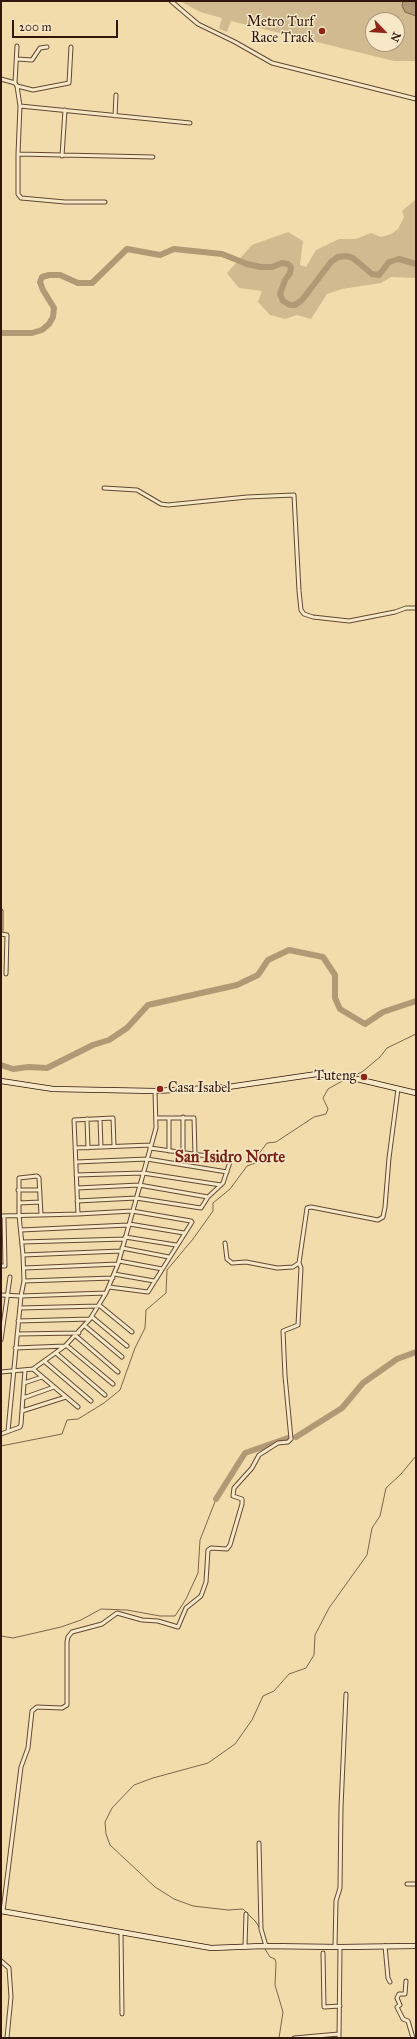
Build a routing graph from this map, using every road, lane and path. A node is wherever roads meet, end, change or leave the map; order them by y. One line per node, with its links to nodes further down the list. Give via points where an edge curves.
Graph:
1 (171, 1): 9 (street, via 198,24 272,64)
2 (17, 46): 5 (street)
3 (47, 47): 5 (street, via 40,48 32,60)
4 (71, 47): 7 (street, via 69,83 33,90)
5 (16, 58): 7 (street)
6 (1, 79): 7 (street)
7 (16, 85): 10 (street)
8 (116, 95): 12 (street)
9 (416, 99)
10 (20, 106): 11 (street); 14 (street)
11 (65, 110): 12 (street); 15 (street)
12 (115, 116): 13 (street)
13 (190, 123)
14 (18, 154): 15 (street); 17 (street, via 18,194 21,198)
15 (62, 156): 16 (street)
16 (153, 157)
17 (105, 202)
18 (104, 488): 19 (street, via 137,490 161,504 168,505 294,495 299,591 301,610 304,614 349,621)
19 (416, 608)
20 (1, 911): 21 (street)
21 (1, 933): 22 (street, via 7,934)
22 (6, 974)
23 (1, 1081): 25 (street, via 53,1089)
24 (398, 1089): 25 (street, via 357,1079 317,1074 228,1086); 26 (street); 71 (street, via 382,1217 378,1220 307,1208)
25 (155, 1091): 28 (street)
26 (416, 1093)
27 (183, 1117): 29 (street); 38 (street); 39 (street, via 192,1117 195,1120)
28 (157, 1118): 29 (street); 33 (street)
29 (169, 1118): 37 (street)
30 (87, 1119): 31 (street); 35 (street, via 74,1120); 36 (street)
31 (100, 1119): 32 (street, via 113,1118); 34 (street)
32 (114, 1146): 33 (street); 34 (street)
33 (150, 1146): 37 (street); 40 (street)
34 (101, 1147): 36 (street)
35 (75, 1148): 36 (street); 41 (street)
36 (88, 1148)
37 (169, 1151): 38 (street)
38 (182, 1153): 39 (street)
39 (196, 1155): 42 (street, via 229,1160)
40 (147, 1159): 41 (street); 42 (street); 43 (street)
41 (76, 1162): 44 (street)
42 (227, 1172): 46 (street)
43 (143, 1173): 44 (street); 45 (street); 46 (street)
44 (76, 1175): 47 (street)
45 (140, 1185): 47 (street); 50 (street); 51 (street)
46 (220, 1185): 50 (street)
47 (77, 1188): 52 (street)
48 (18, 1190): 49 (street); 49 (street, via 19,1178 37,1176); 54 (street)
49 (39, 1190): 53 (street)
50 (208, 1197): 51 (street, via 200,1208)
51 (136, 1198): 52 (street); 55 (street)
52 (77, 1201): 57 (street)
53 (40, 1202): 54 (street); 56 (street)
54 (19, 1203): 58 (street)
55 (132, 1211): 57 (street); 60 (street); 62 (street, via 191,1221)
56 (41, 1214): 57 (street); 58 (street)
57 (78, 1214)
58 (19, 1215): 59 (street); 61 (street)
59 (3, 1216): 72 (street, via 5,1266)
60 (129, 1225): 61 (street); 62 (street); 63 (street)
61 (21, 1230): 64 (street)
62 (184, 1233): 66 (street)
63 (125, 1238): 64 (street); 66 (street); 67 (street)
64 (22, 1242): 68 (street)
65 (225, 1243): 71 (street, via 227,1259 232,1263 246,1262 276,1268 293,1267)
66 (176, 1245): 69 (street)
67 (122, 1250): 68 (street); 69 (street); 70 (street)
68 (23, 1255): 73 (street)
69 (169, 1257): 74 (street)
70 (118, 1263): 73 (street); 74 (street); 75 (street)
71 (299, 1263): 121 (street, via 301,1268 298,1325 283,1331 291,1440 278,1442 259,1455 252,1468 234,1488 233,1496 242,1499 242,1504 230,1545 227,1549 208,1550 206,1582 201,1596 186,1608 179,1625 175,1627 116,1613 102,1624 70,1634 67,1642 67,1705 62,1708 37,1707 32,1711 28,1748 21,1768)
72 (1, 1266)
73 (24, 1268): 78 (street)
74 (162, 1269): 79 (street)
75 (114, 1274): 77 (street); 79 (street)
76 (10, 1277): 83 (street)
77 (113, 1278): 78 (street); 80 (street)
78 (24, 1281): 84 (street)
79 (154, 1281): 80 (street, via 146,1293)
80 (109, 1287): 81 (street)
81 (106, 1293): 84 (street); 85 (street)
82 (1, 1295): 83 (street)
83 (7, 1295): 84 (street); 93 (street)
84 (21, 1296): 86 (street)
85 (99, 1306): 86 (street); 87 (street); 90 (street)
86 (20, 1308): 88 (street)
87 (91, 1318): 88 (street); 89 (street); 95 (street)
88 (18, 1321): 91 (street)
89 (84, 1326): 92 (street); 98 (street)
90 (132, 1332)
91 (17, 1334): 92 (street); 96 (street)
92 (77, 1335): 94 (street); 104 (street)
93 (1, 1340)
94 (66, 1346): 96 (street); 97 (street); 107 (street)
95 (128, 1346)
96 (15, 1348): 102 (street)
97 (56, 1353): 99 (street); 109 (street)
98 (122, 1357)
99 (44, 1361): 100 (street); 112 (street)
100 (33, 1369): 101 (street); 105 (street)
101 (25, 1370): 102 (street); 106 (street)
102 (12, 1371): 103 (street); 115 (street)
103 (1, 1372)
104 (118, 1372)
105 (42, 1377): 106 (street); 108 (street)
106 (24, 1383): 111 (street)
107 (113, 1384)
108 (54, 1387): 110 (street); 111 (street)
109 (105, 1395)
110 (66, 1397): 113 (street); 114 (street)
111 (23, 1398): 114 (street)
112 (91, 1401)
113 (78, 1407)
114 (22, 1411): 115 (street, via 21,1426)
115 (8, 1431): 116 (street)
116 (1, 1434)
117 (346, 1694): 128 (street, via 340,1888 336,1901)
118 (259, 1844): 125 (street, via 261,1929)
119 (407, 1884): 120 (street)
120 (416, 1884)
121 (2, 1911): 123 (street)
122 (246, 1914): 124 (street)
123 (121, 1931): 124 (street, via 212,1948); 134 (street)
124 (245, 1946): 125 (street)
125 (266, 1946): 128 (street)
126 (385, 1946): 127 (street); 128 (street); 132 (street)
127 (416, 1946)
128 (338, 1947): 133 (street)
129 (323, 1953): 133 (street, via 324,2007)
130 (1, 1961): 136 (street, via 10,1968 11,1997)
131 (406, 1981): 138 (street, via 405,1994 399,1994 397,1998 400,2005 397,2007 403,2019 408,2021)
132 (390, 1982)
133 (340, 2006): 135 (street)
134 (122, 2014)
135 (339, 2036): 137 (street)
136 (7, 2038)
137 (294, 2038)
138 (413, 2038)

